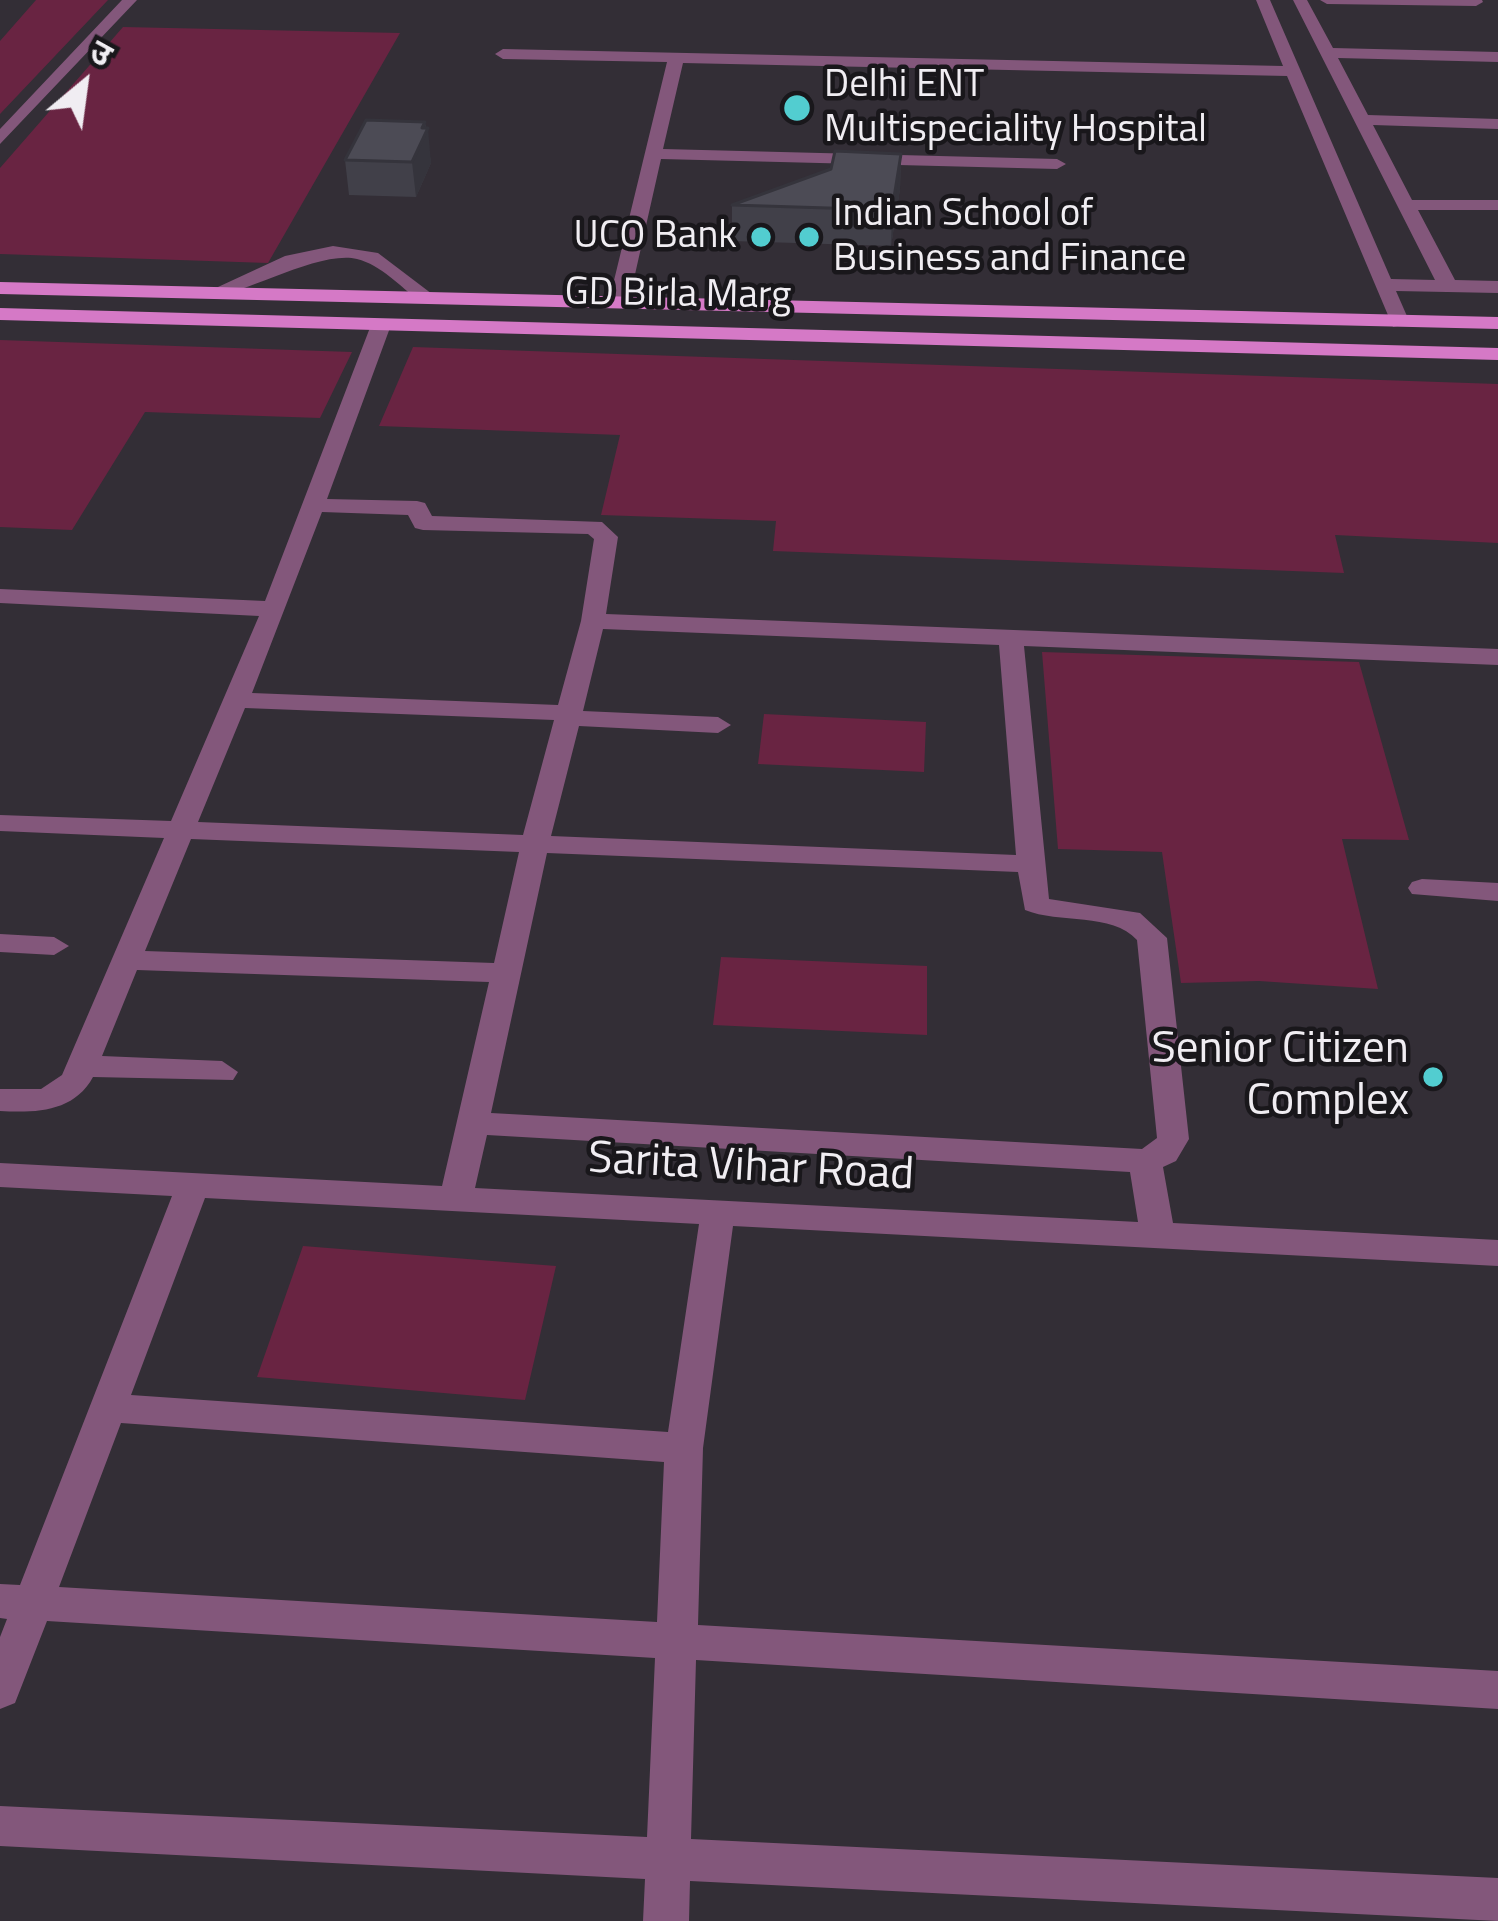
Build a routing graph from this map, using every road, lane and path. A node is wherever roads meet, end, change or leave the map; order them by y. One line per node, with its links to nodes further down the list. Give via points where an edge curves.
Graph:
1 (130, 0): 14 (street)
2 (1252, 0): 3 (street)
3 (1263, 0): 11 (street)
4 (1300, 0): 7 (street)
5 (1327, 0): 6 (street)
6 (1476, 2)
7 (1328, 53): 9 (street); 12 (street)
8 (503, 54): 10 (street)
9 (1498, 57)
10 (676, 58): 11 (street); 15 (street)
11 (1293, 71): 19 (street)
12 (1366, 121): 13 (street); 17 (street)
13 (1498, 124)
14 (0, 140)
15 (653, 154): 16 (street); 25 (street)
16 (1057, 164)
17 (1406, 205): 18 (street); 20 (street)
18 (1498, 205)
19 (1384, 285): 20 (street); 29 (street)
20 (1448, 286): 21 (street)
21 (1498, 287)
22 (0, 288): 23 (main road, GD Birla Marg)
23 (215, 292): 24 (main road, GD Birla Marg); 24 (street, via 315,255 347,252 370,256)
24 (426, 297): 25 (main road, GD Birla Marg)
25 (619, 301): 26 (main road, GD Birla Marg)
26 (674, 302): 27 (main road, GD Birla Marg); 32 (main road, via 832,320 822,328)
27 (1037, 311): 29 (main road, GD Birla Marg); 33 (main road, via 882,322)
28 (0, 314): 31 (main road, GD Birla Marg)
29 (1400, 323): 30 (main road, GD Birla Marg)
30 (1498, 323)
31 (381, 325): 32 (main road, GD Birla Marg); 35 (street)
32 (669, 332): 33 (main road, GD Birla Marg)
33 (1086, 343): 34 (main road, GD Birla Marg)
34 (1498, 354)
35 (314, 505): 37 (street); 38 (street, via 417,508 423,523 600,529 606,537)
36 (0, 596): 37 (street)
37 (274, 609): 41 (street)
38 (593, 622): 39 (street); 42 (street)
39 (1011, 637): 40 (street); 47 (street)
40 (1498, 657)
41 (236, 700): 42 (street); 45 (street)
42 (569, 715): 43 (street); 46 (street)
43 (718, 724)
44 (0, 823): 45 (street)
45 (179, 832): 46 (street); 52 (street)
46 (535, 844): 47 (street); 53 (street)
47 (1028, 864): 58 (street, via 1035,904 1065,915 1130,918 1152,938 1172,1139)
48 (1422, 889): 49 (street)
49 (1498, 892)
50 (0, 943): 51 (street)
51 (54, 946)
52 (126, 960): 53 (street); 54 (street)
53 (506, 973): 57 (street)
54 (81, 1066): 55 (street); 56 (street, via 62,1096)
55 (222, 1072)
56 (0, 1100)
57 (472, 1123): 58 (street); 61 (street)
58 (1145, 1161): 63 (street)
59 (0, 1175): 60 (street, Sarita Vihar Road)
60 (194, 1185): 61 (street, Sarita Vihar Road); 65 (street)
61 (455, 1199): 62 (street, Sarita Vihar Road)
62 (718, 1213): 63 (street, Sarita Vihar Road); 66 (street)
63 (1158, 1236): 64 (street, Sarita Vihar Road)
64 (1498, 1253)
65 (110, 1408): 66 (street); 67 (street)
66 (684, 1448): 68 (street)
67 (17, 1602): 68 (street); 69 (street)
68 (676, 1642): 70 (street); 72 (street)
69 (0, 1690)
70 (1498, 1690)
71 (0, 1826): 72 (street)
72 (669, 1859): 73 (street); 74 (street)
73 (1498, 1900)
74 (666, 1921)

